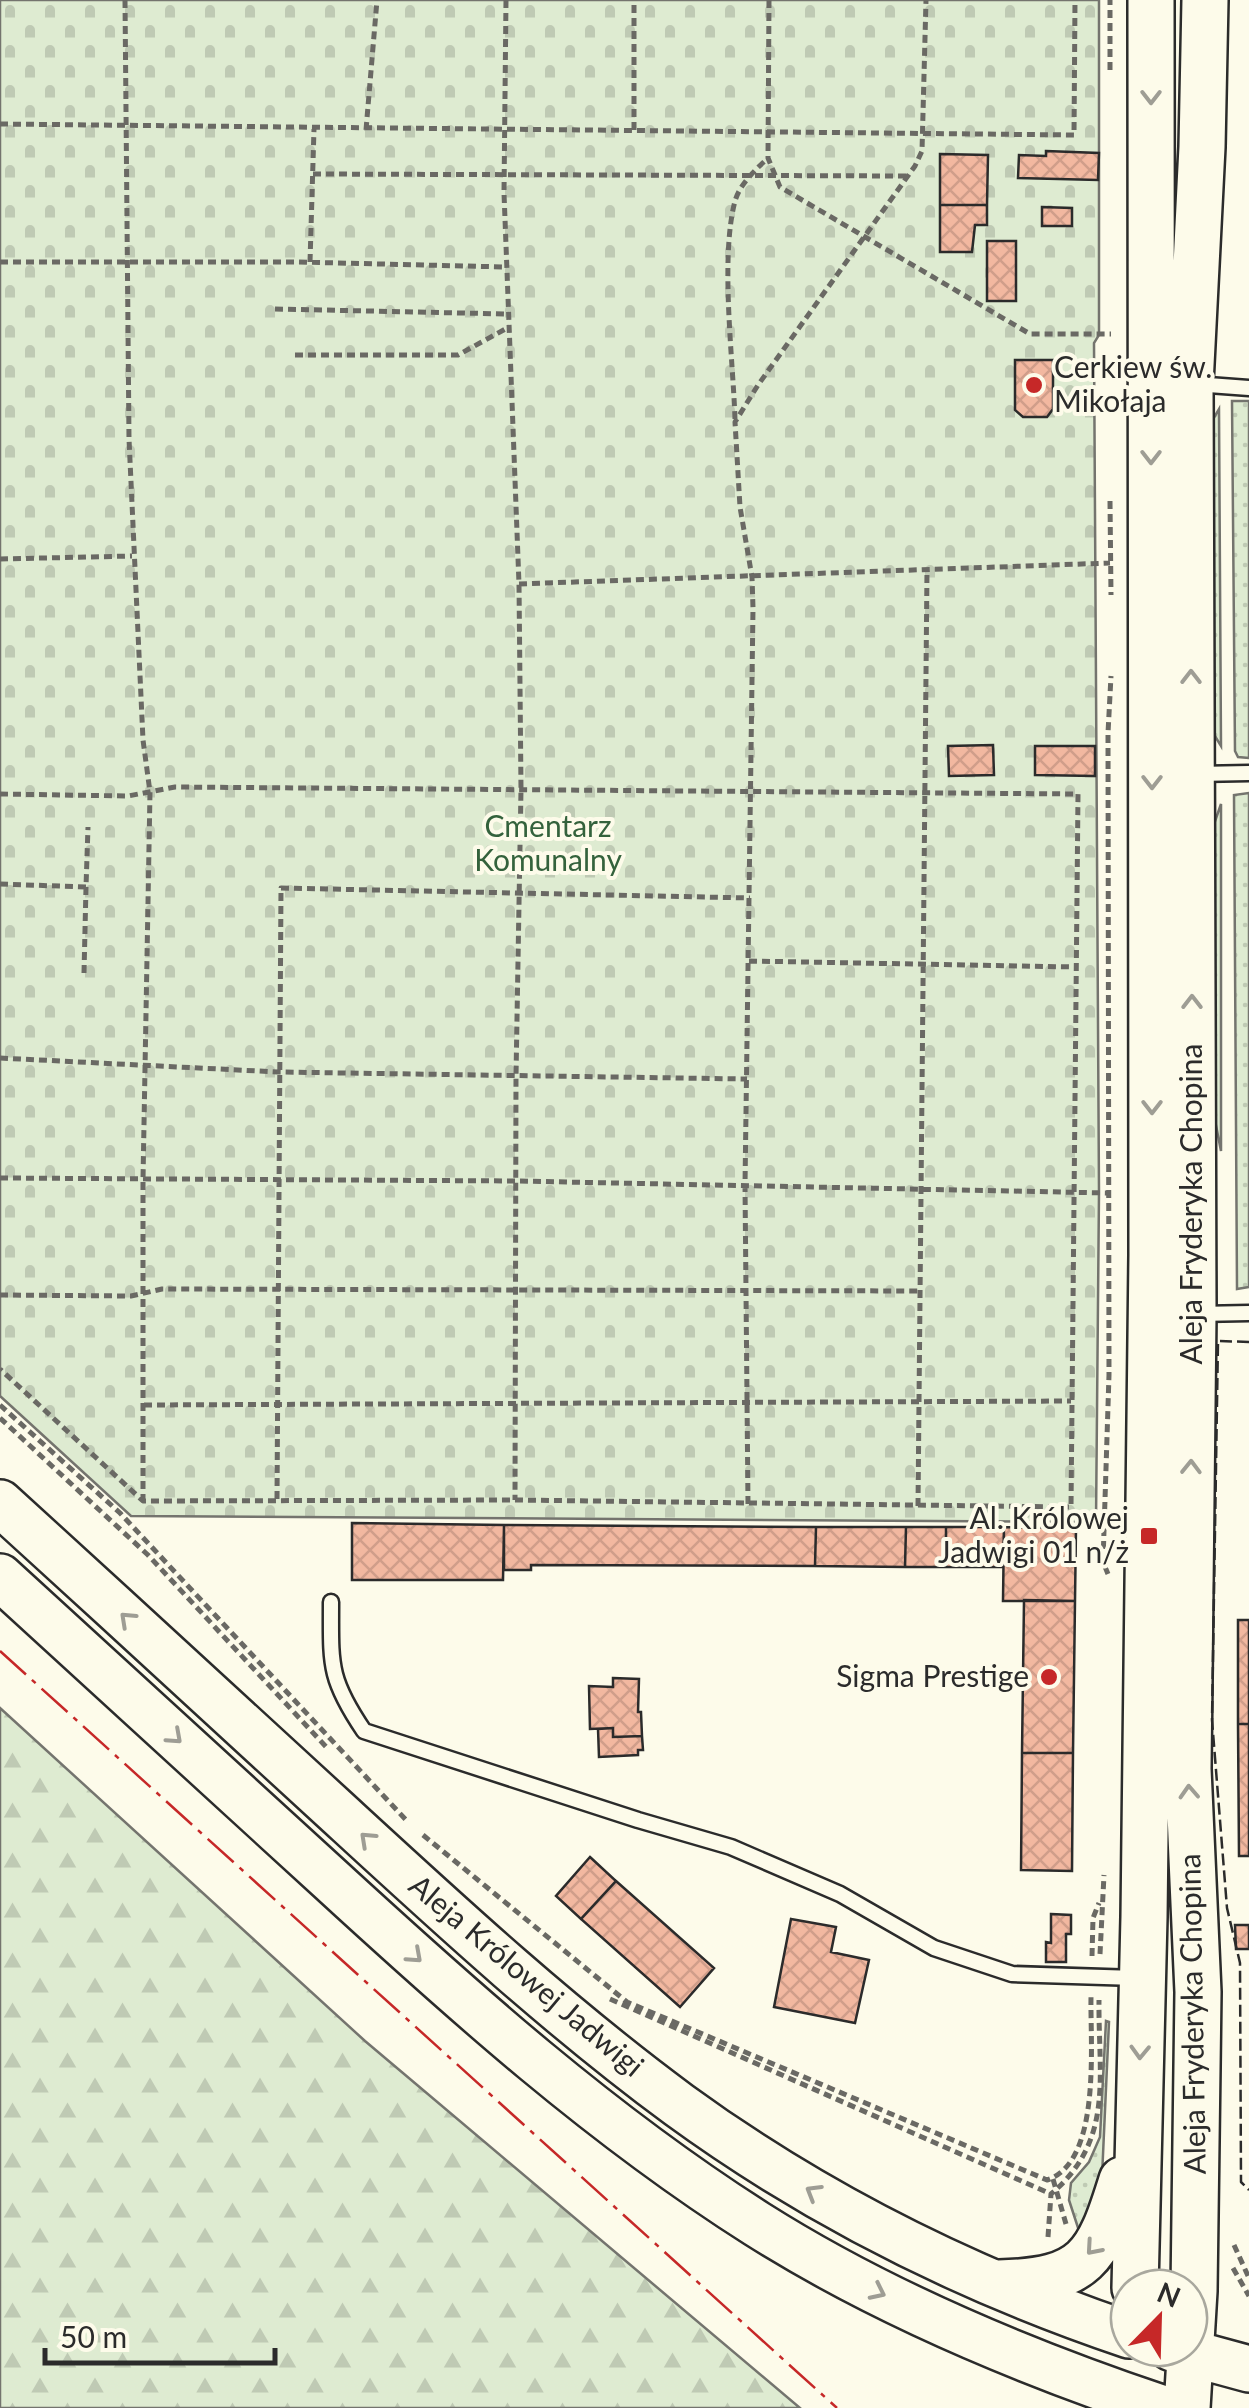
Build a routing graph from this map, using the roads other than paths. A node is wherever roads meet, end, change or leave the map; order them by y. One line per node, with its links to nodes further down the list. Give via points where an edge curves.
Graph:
1 (1151, 0): 12 (main road, Aleja Fryderyka Chopina, one-way to 12)
2 (1206, 0): 3 (main road, Aleja Fryderyka Chopina)
3 (1190, 384): 4 (lane); 6 (main road, Aleja Fryderyka Chopina, one-way to 3)
4 (1249, 388)
5 (1249, 773): 6 (lane)
6 (1191, 774): 7 (main road, Aleja Fryderyka Chopina, one-way to 6)
7 (1192, 1314): 8 (lane); 12 (main road, Aleja Fryderyka Chopina, one-way to 7, via 1188,1770)
8 (1249, 1314)
9 (0, 1503): 16 (main road, Aleja Królowej Jadwigi, one-way to 9, via 864,2222 680,2106 555,2007)
10 (0, 1576): 22 (main road, Aleja Królowej Jadwigi, one-way to 22, via 464,2002 654,2154 858,2282)
11 (331, 1602): 12 (lane, via 331,1664 341,1697 364,1731 731,1847 840,1894 934,1948 1012,1974)
12 (1145, 1966): 13 (main road, Aleja Fryderyka Chopina, one-way to 13); 15 (main road, Aleja Fryderyka Chopina)
13 (1138, 2125): 14 (main road, Aleja Fryderyka Chopina); 16 (main road, one-way to 16, via 1102,2241 1089,2255 1067,2272 1031,2282)
14 (1134, 2268)
15 (1174, 2268)
16 (988, 2283): 17 (main road, Aleja Królowej Jadwigi)
17 (1109, 2328)
18 (1209, 2358): 21 (main road)
19 (1132, 2368): 22 (main road)
20 (1183, 2368): 23 (main road, Aleja Fryderyka Chopina)
21 (1249, 2369)
22 (1137, 2404)
23 (1187, 2408)

